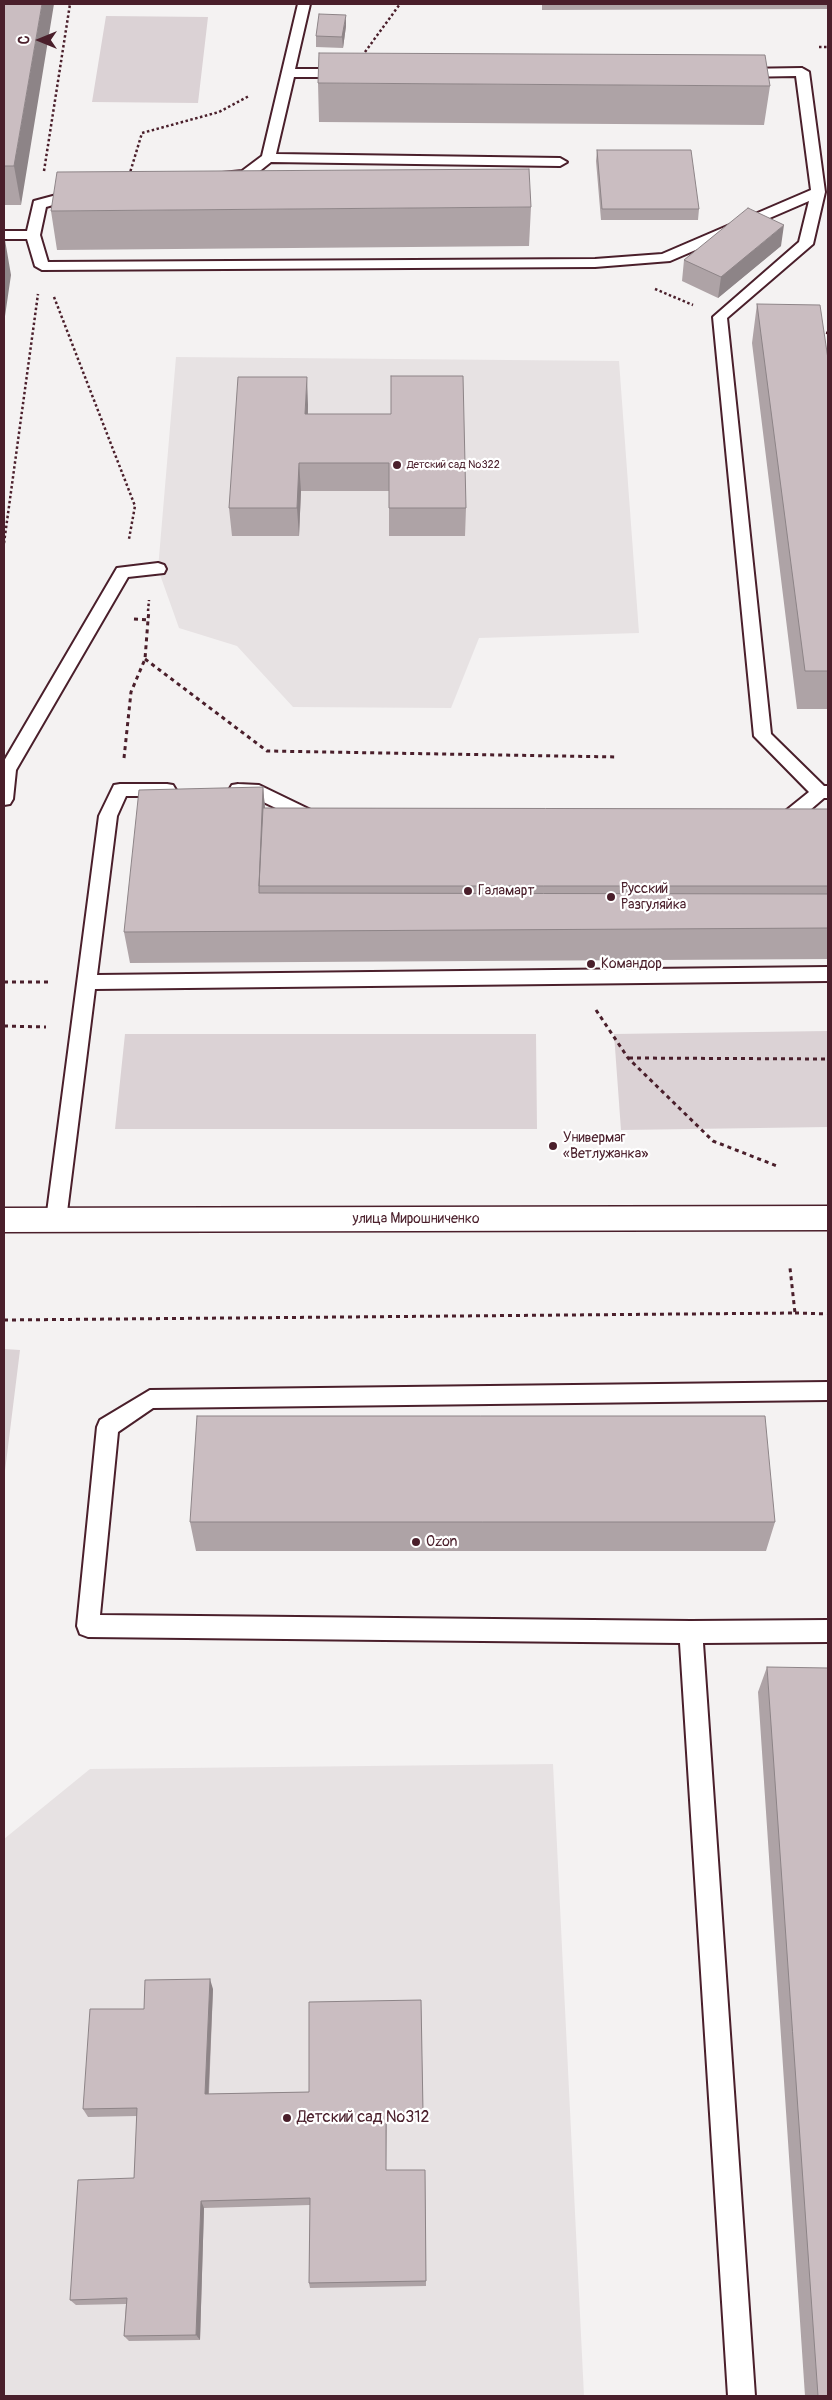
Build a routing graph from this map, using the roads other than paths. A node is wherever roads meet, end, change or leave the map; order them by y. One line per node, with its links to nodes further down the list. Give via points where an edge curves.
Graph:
1 (304, 4): 2 (lane)
2 (288, 73): 3 (lane); 5 (lane)
3 (357, 73)
4 (723, 73): 9 (lane, via 802,72)
5 (268, 158): 6 (lane); 7 (lane, via 246,175)
6 (560, 162)
7 (217, 176)
8 (92, 190): 11 (lane, via 39,204)
9 (818, 192): 11 (lane, via 665,258 585,263 42,266); 15 (lane, via 806,244 720,317 763,736)
10 (4, 235): 11 (lane)
11 (33, 235)
12 (158, 569): 16 (lane, via 123,572 7,770)
13 (187, 790): 20 (lane, via 120,790 108,816)
14 (225, 790): 17 (lane, via 253,790 320,823)
15 (824, 792): 18 (lane, via 782,824)
16 (4, 799)
17 (330, 823)
18 (762, 824)
19 (828, 974): 20 (lane)
20 (87, 982): 23 (lane)
21 (828, 1218): 23 (street, улица Мирошниченко)
22 (4, 1220): 23 (street, улица Мирошниченко)
23 (56, 1220)
24 (828, 1391): 26 (lane, via 150,1399 108,1427 88,1626)
25 (828, 1631): 26 (lane)
26 (691, 1632): 27 (lane)
27 (741, 2396)

